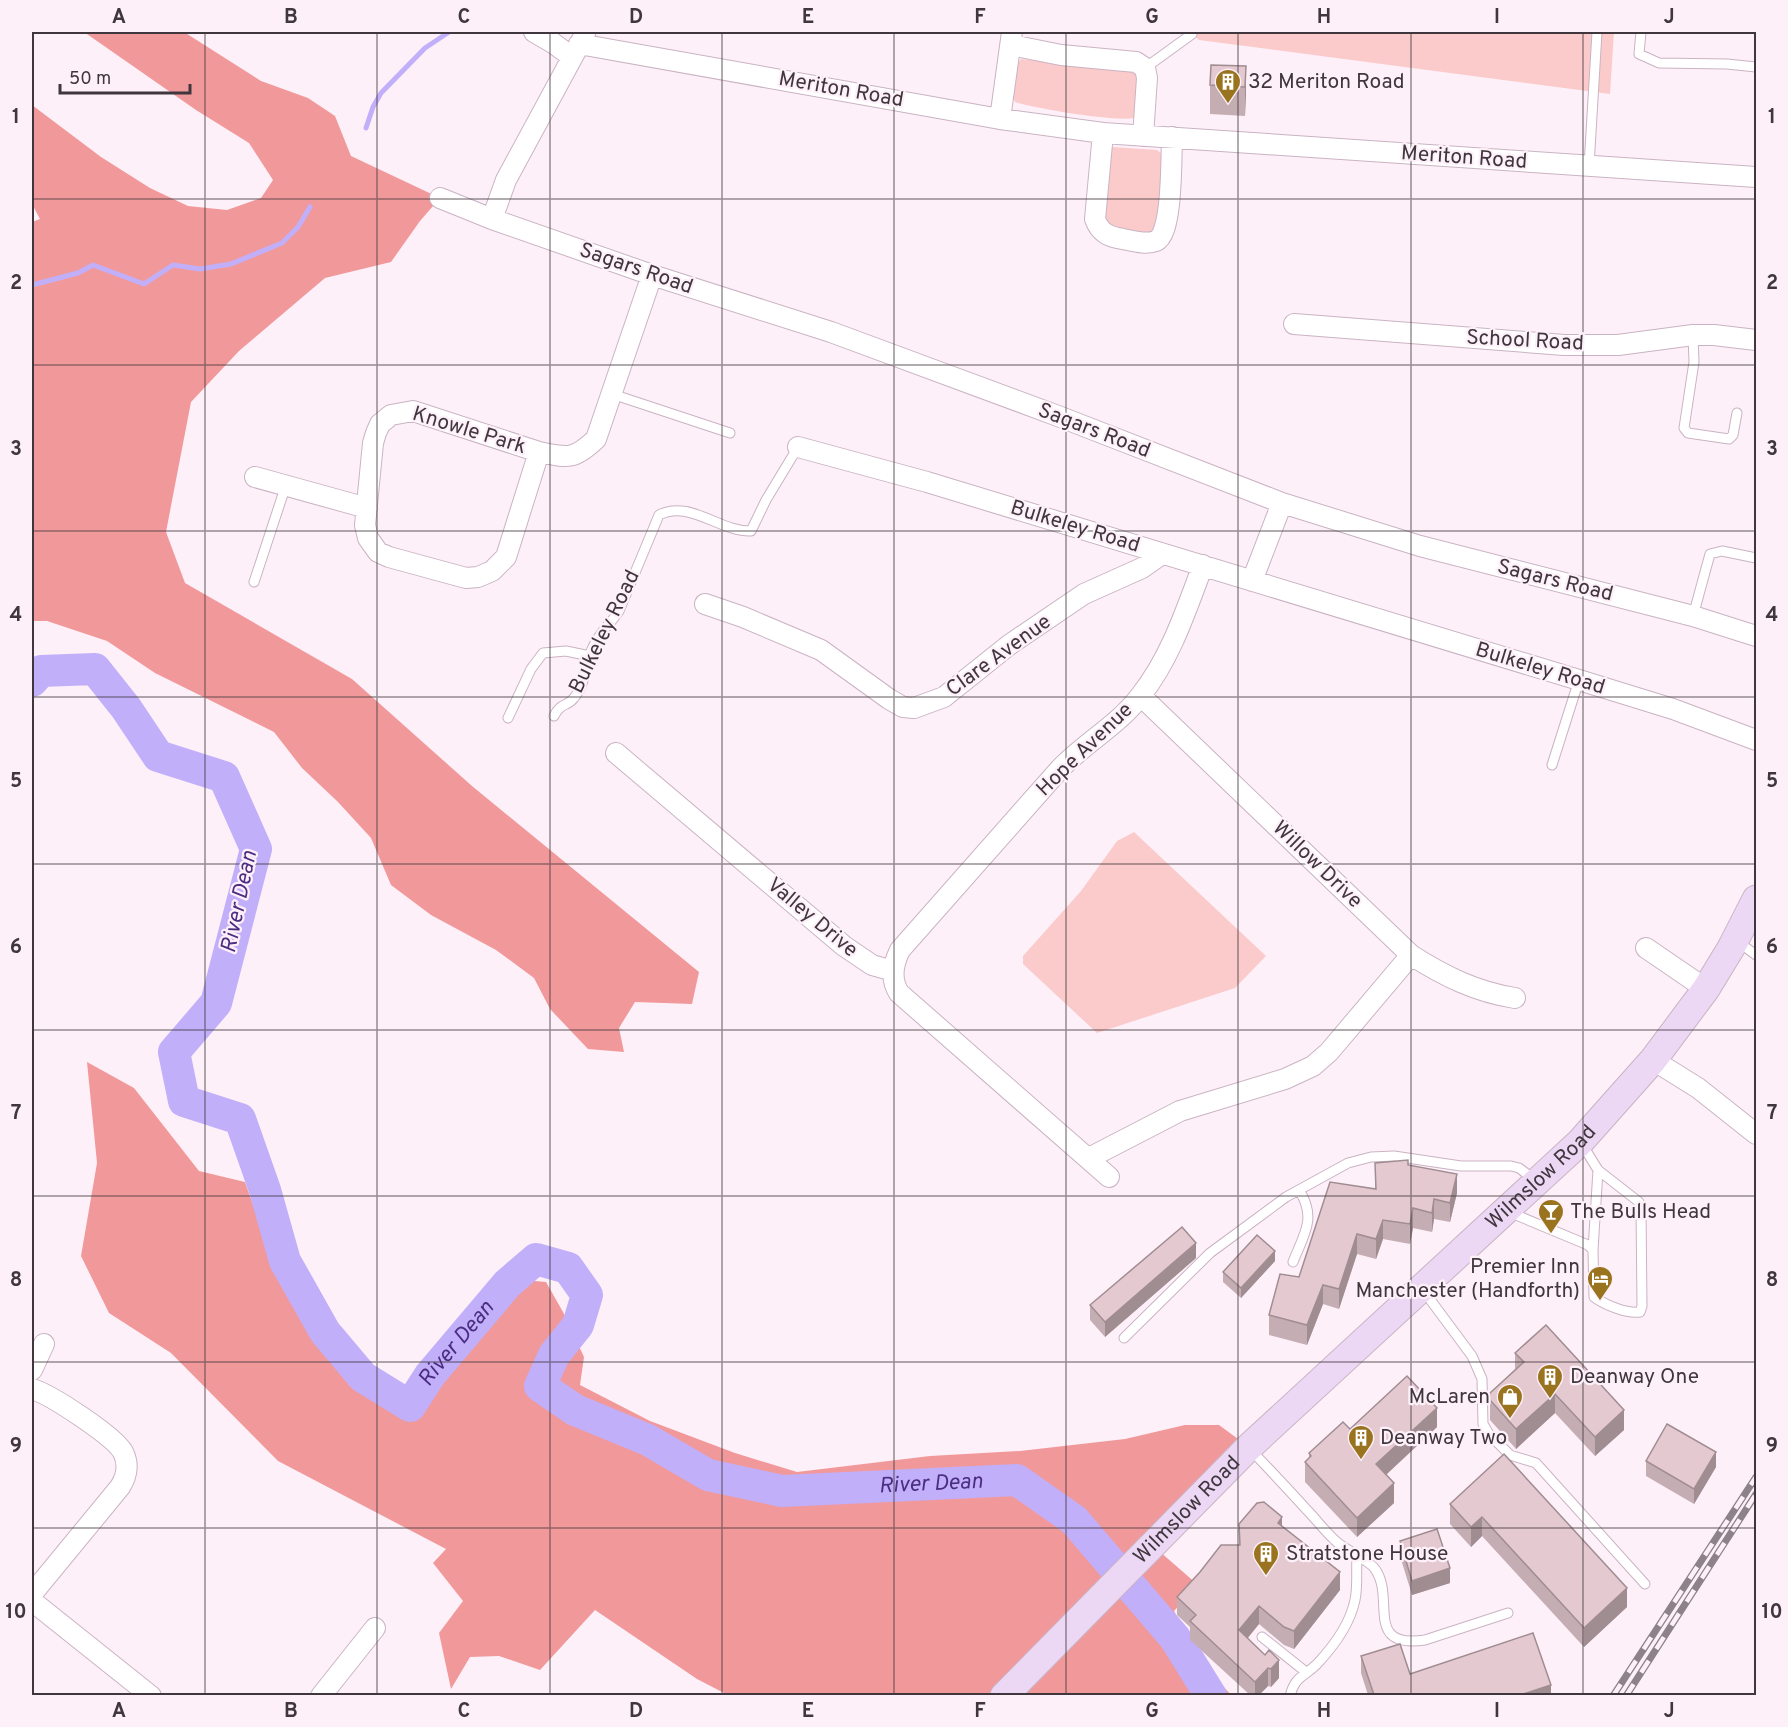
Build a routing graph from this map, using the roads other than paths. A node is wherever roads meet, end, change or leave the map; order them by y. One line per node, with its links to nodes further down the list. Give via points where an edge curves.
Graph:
1 (534, 32): 6 (street)
2 (1597, 32): 13 (lane)
3 (1641, 32): 7 (lane, via 1639,54 1659,63)
4 (1192, 34): 8 (lane)
5 (1011, 38): 8 (street, via 1061,55 1136,62); 9 (street)
6 (579, 44): 9 (street, Meriton Road); 16 (street, via 506,180)
7 (1756, 67)
8 (1145, 68): 11 (street)
9 (1000, 119): 10 (street, Meriton Road)
10 (1103, 133): 11 (street, Meriton Road); 12 (street, via 1095,219 1098,227 1111,237 1150,243 1158,241 1166,228)
11 (1143, 136): 12 (street, Meriton Road)
12 (1172, 137): 13 (street, Meriton Road)
13 (1589, 166): 14 (street, Meriton Road)
14 (1756, 177)
15 (440, 198): 16 (street, Sagars Road)
16 (492, 219): 17 (street, Sagars Road)
17 (652, 275): 21 (street, Knowle Park); 28 (street, Sagars Road, via 831,332)
18 (1294, 324): 19 (street, School Road, via 1564,345 1618,345)
19 (1693, 335): 20 (street, School Road); 22 (lane, via 1694,362 1684,428 1688,433 1729,439)
20 (1756, 340)
21 (612, 394): 23 (lane); 25 (street, Knowle Park, via 596,439 587,448 570,456)
22 (1737, 413)
23 (730, 433)
24 (798, 447): 30 (street, Bulkeley Road); 38 (lane, Bulkeley Road, via 751,531 739,531 682,510 659,515 619,611 601,631)
25 (539, 452): 29 (street, Knowle Park, via 413,411 391,415 380,424 373,443); 29 (street, Knowle Park, via 506,557 478,578 458,577 378,552 368,538)
26 (255, 477): 27 (street)
27 (286, 485): 29 (street); 34 (lane)
28 (1282, 503): 33 (street); 36 (street, Sagars Road, via 1420,546)
29 (366, 508)
30 (1162, 554): 32 (street, Bulkeley Road); 35 (street, Clare Avenue, via 1142,568 1084,594 1009,645 944,697 914,708 889,699 821,650)
31 (1756, 558): 36 (lane, via 1722,551 1710,554)
32 (1203, 565): 33 (street, Bulkeley Road); 40 (street, Hope Avenue, via 1173,642)
33 (1252, 581): 39 (street, Bulkeley Road)
34 (254, 582)
35 (705, 604)
36 (1693, 616): 37 (street, Sagars Road)
37 (1756, 636)
38 (590, 656): 41 (lane, Bulkeley Road, via 574,700 558,707); 42 (lane, via 566,651 543,653)
39 (1579, 680): 43 (street, Bulkeley Road); 45 (lane)
40 (1141, 696): 49 (street, Willow Drive); 50 (street, Hope Avenue, via 1052,778 900,950)
41 (554, 716)
42 (508, 718)
43 (1756, 740)
44 (616, 753): 50 (street, Valley Drive, via 851,952 872,965)
45 (1552, 765)
46 (1756, 898): 48 (street, Wilmslow Road)
47 (1646, 947): 51 (street)
48 (1746, 947): 51 (street, Wilmslow Road)
49 (1411, 955): 52 (street, Willow Drive, via 1463,984); 56 (street, via 1313,1066 1285,1079 1180,1111)
50 (893, 970): 56 (street, via 899,993)
51 (1706, 989): 53 (street, Wilmslow Road)
52 (1515, 998)
53 (1653, 1060): 54 (street, via 1698,1088); 55 (street, Wilmslow Road)
54 (1756, 1134)
55 (1580, 1142): 57 (lane); 59 (street, Wilmslow Road)
56 (1089, 1158): 58 (street)
57 (1598, 1170): 62 (lane); 62 (lane, via 1639,1202 1640,1312 1633,1313 1594,1297)
58 (1109, 1177)
59 (1536, 1182): 60 (lane, via 1511,1166 1461,1166 1394,1156 1348,1163); 61 (street, Wilmslow Road)
60 (1299, 1190): 63 (lane, via 1306,1201 1309,1221); 65 (lane, via 1210,1253)
61 (1505, 1210): 62 (lane); 64 (street, Wilmslow Road)
62 (1593, 1250)
63 (1293, 1262)
64 (1421, 1288): 69 (street, Wilmslow Road); 71 (lane, via 1472,1356 1482,1379 1483,1424 1489,1434 1510,1455 1536,1463)
65 (1124, 1338)
66 (44, 1344): 67 (street)
67 (32, 1370)
68 (32, 1389): 72 (street, via 104,1433 120,1448 127,1465 120,1487)
69 (1249, 1447): 70 (lane, via 1337,1542); 80 (street, Wilmslow Road)
70 (1357, 1557): 74 (lane, via 1374,1566 1386,1627 1404,1641 1425,1640); 77 (lane, via 1357,1587 1351,1613 1336,1641)
71 (1645, 1584)
72 (32, 1594)
73 (32, 1602): 78 (street)
74 (1508, 1613)
75 (375, 1628): 79 (street)
76 (1262, 1637): 77 (lane)
77 (1306, 1672): 81 (lane, via 1294,1683)
78 (151, 1695)
79 (321, 1695)
80 (1004, 1695)
81 (1290, 1695)

